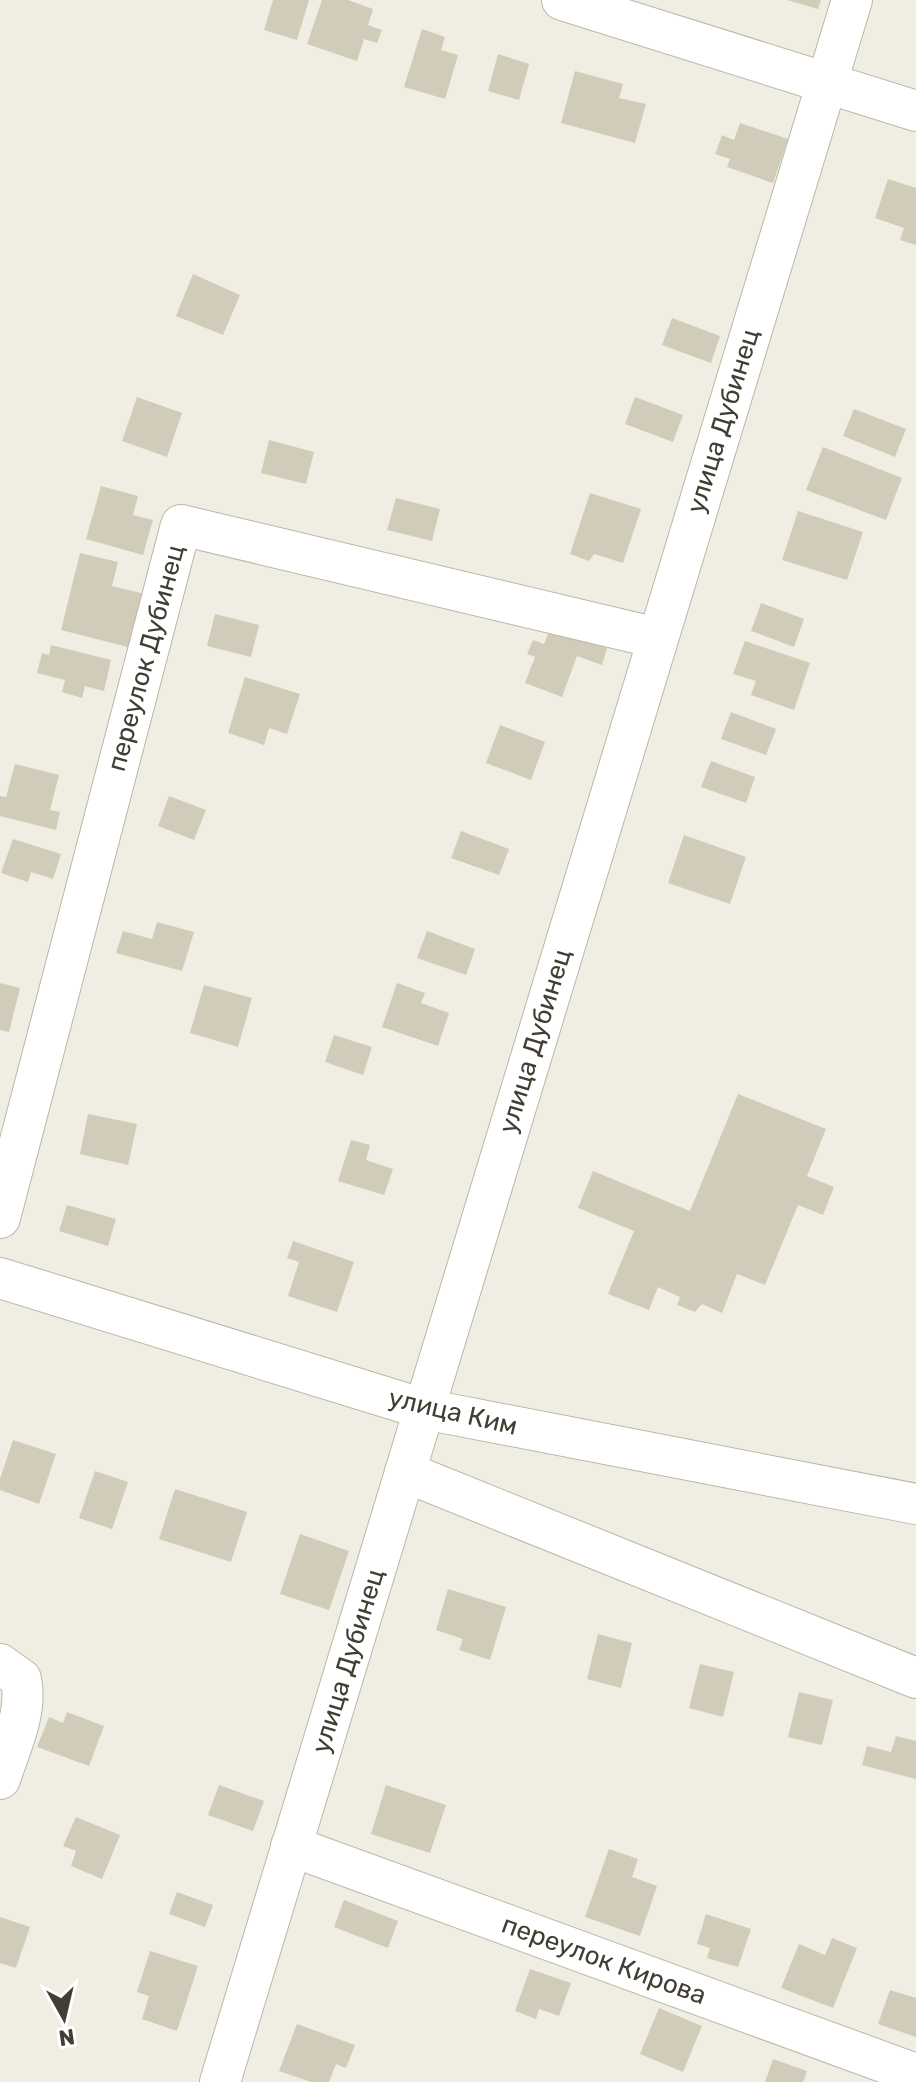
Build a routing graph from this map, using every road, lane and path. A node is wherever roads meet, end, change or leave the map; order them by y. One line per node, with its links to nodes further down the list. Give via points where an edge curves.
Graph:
1 (562, 0): 3 (street)
2 (852, 0): 3 (street, улица Дубинец)
3 (826, 80): 4 (street); 5 (street, улица Дубинец)
4 (916, 111)
5 (657, 638): 6 (street, переулок Дубинец, via 181,525); 8 (street, улица Дубинец)
6 (0, 1218)
7 (0, 1278): 8 (street, улица Ким)
8 (424, 1409): 9 (street, улица Дубинец); 10 (street, улица Ким)
9 (405, 1472): 12 (street); 14 (street, улица Дубинец)
10 (916, 1504)
11 (0, 1664): 13 (street, via 21,1679 24,1692)
12 (916, 1678)
13 (0, 1779)
14 (291, 1846): 15 (street, переулок Кирова); 16 (street, улица Дубинец)
15 (916, 2074)
16 (220, 2082)

